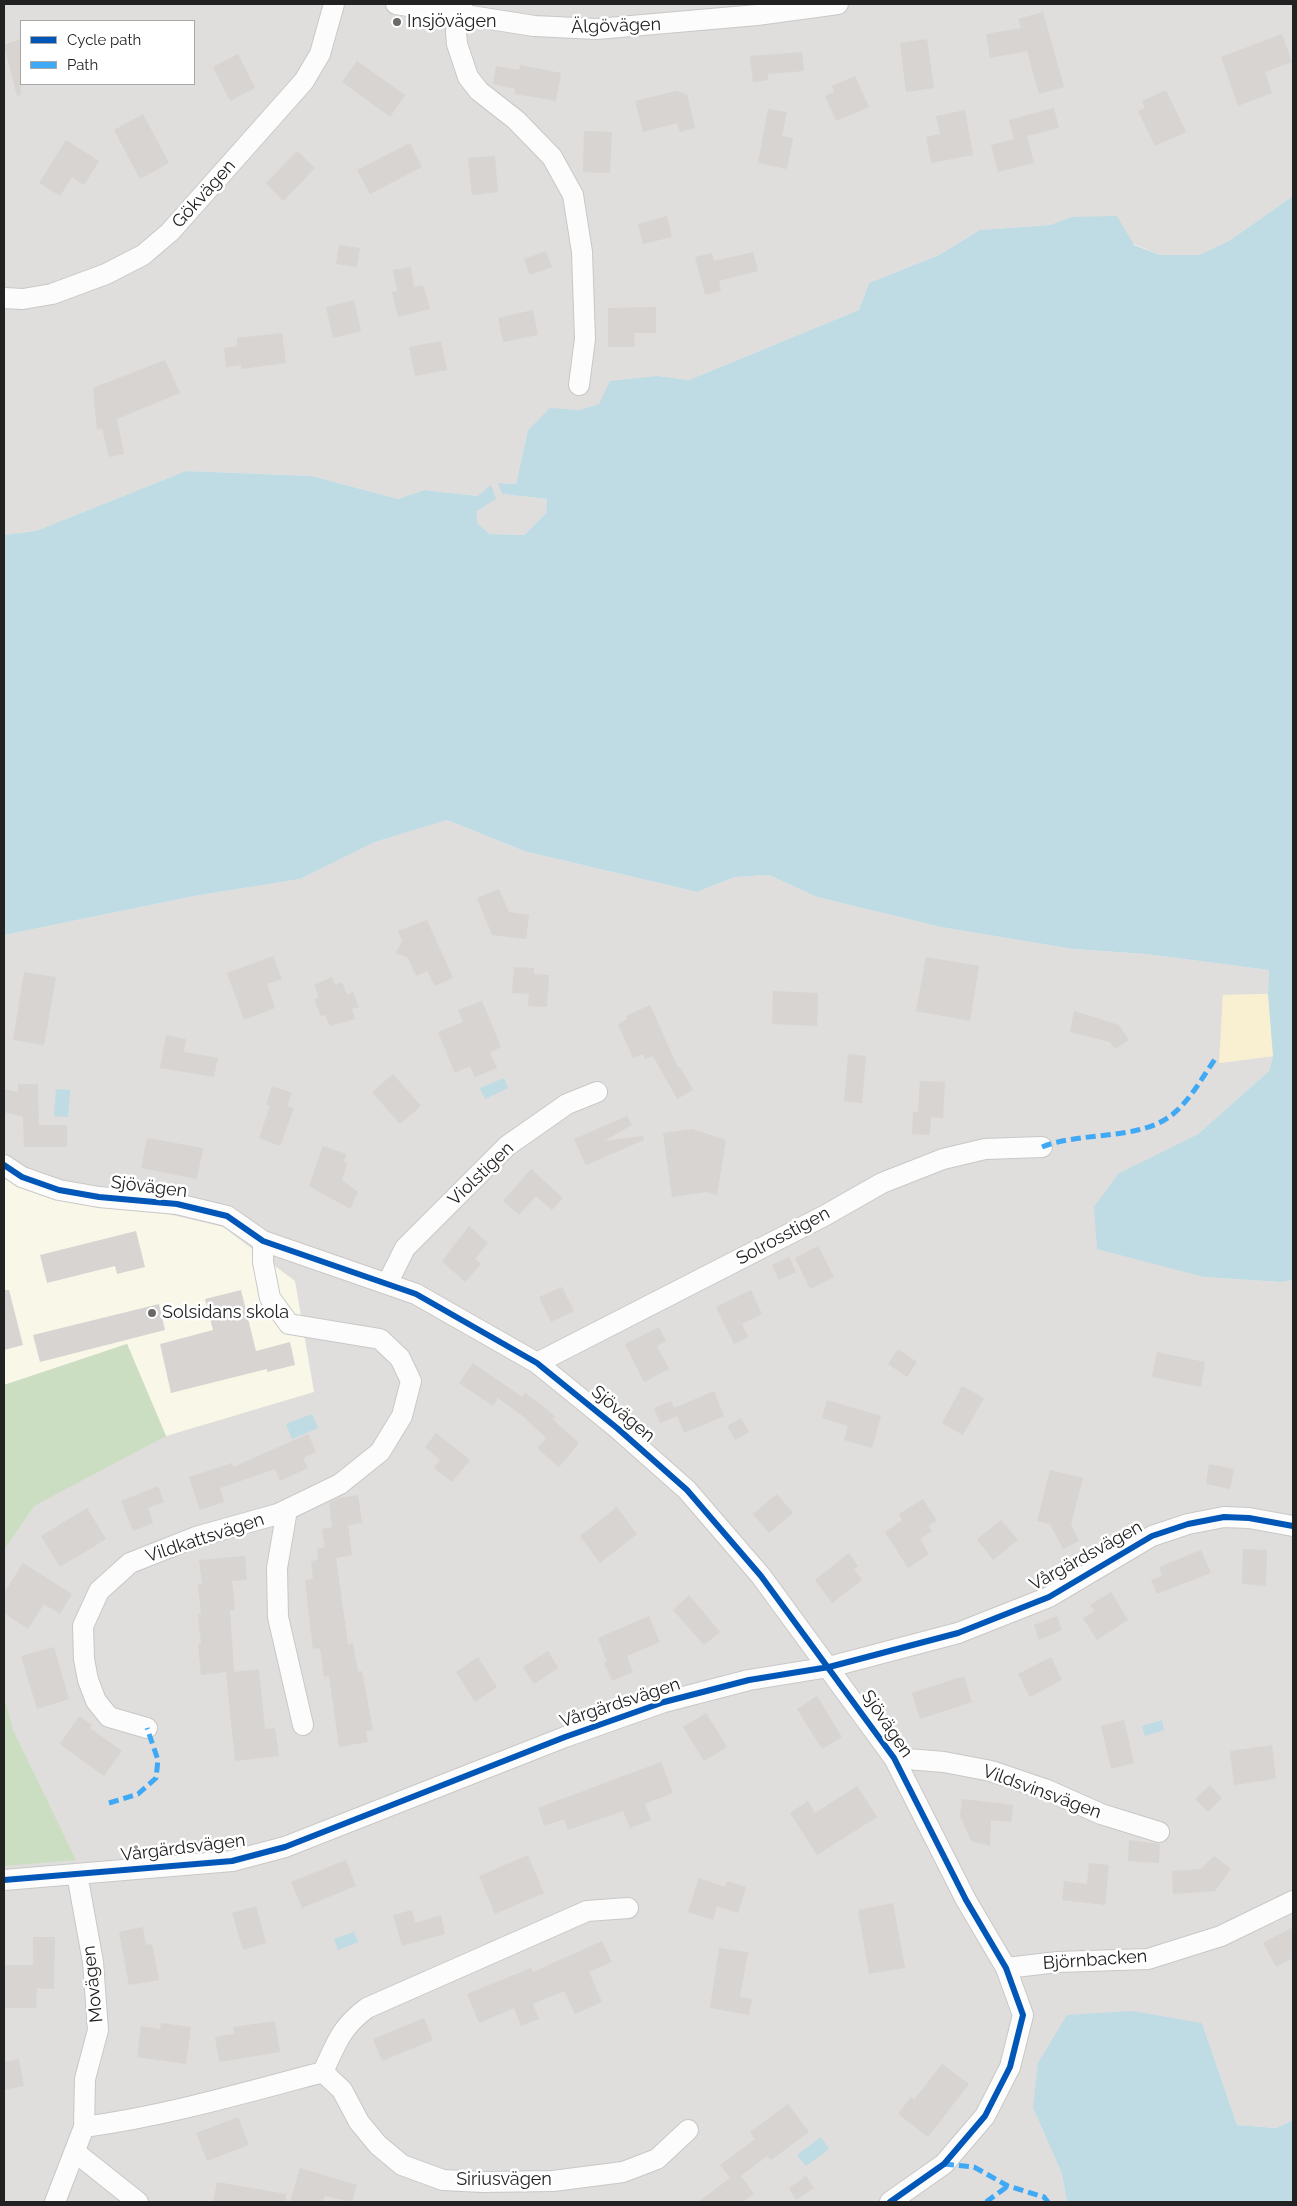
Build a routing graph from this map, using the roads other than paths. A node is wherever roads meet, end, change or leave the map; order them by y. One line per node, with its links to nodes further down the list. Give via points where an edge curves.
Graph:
1 (334, 4): 5 (street, Gökvägen, via 320,54 304,81 170,232 143,255 78,285 23,300)
2 (396, 4): 4 (street, Älgövägen)
3 (838, 4): 4 (street, Älgövägen, via 737,17 597,29 534,26)
4 (460, 9): 6 (street, via 456,44 468,77 479,91 516,120 552,157 573,195 582,252 585,330)
5 (4, 298)
6 (578, 385)
7 (597, 1092): 11 (street, Violstigen, via 567,1104 508,1146 405,1248)
8 (1042, 1147): 12 (street, Solrosstigen, via 985,1149 944,1159 882,1183)
9 (4, 1165): 10 (street, Sjövägen, via 22,1177 59,1190 177,1204 228,1216)
10 (263, 1241): 11 (street, Sjövägen); 13 (street, Vildkattsvägen, via 263,1262 270,1298 289,1324 380,1339 400,1358 411,1381 402,1416 380,1452 340,1484)
11 (388, 1282): 12 (street, Sjövägen, via 416,1294)
12 (537, 1363): 15 (street, Sjövägen, via 618,1428 687,1490 761,1576)
13 (287, 1510): 16 (street, Vildkattsvägen, via 277,1568 278,1617); 17 (street, Vildkattsvägen, via 196,1537 130,1563 98,1591 82,1626 88,1680 96,1701 109,1717)
14 (1293, 1526): 15 (street, Vårgärdsvägen, via 1224,1517 1188,1524 1152,1536 1049,1597 958,1633)
15 (829, 1667): 18 (street, Sjövägen); 20 (street, Vårgärdsvägen, via 749,1680 615,1718 285,1848 232,1861)
16 (303, 1725)
17 (147, 1728)
18 (894, 1758): 19 (street, Vildsvinsvägen, via 944,1762 991,1771); 24 (street, Sjövägen, via 966,1900)
19 (1158, 1832)
20 (77, 1874): 21 (street, Vårgärdsvägen); 26 (street, Movägen, via 93,1962 98,2030 85,2079)
21 (4, 1880)
22 (1293, 1901): 24 (street, Björnbacken, via 1221,1936 1148,1958)
23 (628, 1908): 25 (street, via 587,1911 366,2008 350,2020)
24 (1006, 1968): 31 (street, Sjövägen, via 1023,2015 1010,2067 985,2116 944,2164)
25 (323, 2072): 26 (street, via 123,2122); 27 (street, Siriusvägen, via 342,2090 359,2122 378,2145 402,2165 443,2180 553,2181 623,2172 657,2159)
26 (84, 2127): 28 (street, Movägen)
27 (688, 2130)
28 (75, 2152): 29 (street, Movägen); 30 (street)
29 (55, 2202)
30 (138, 2202)
31 (890, 2202)

